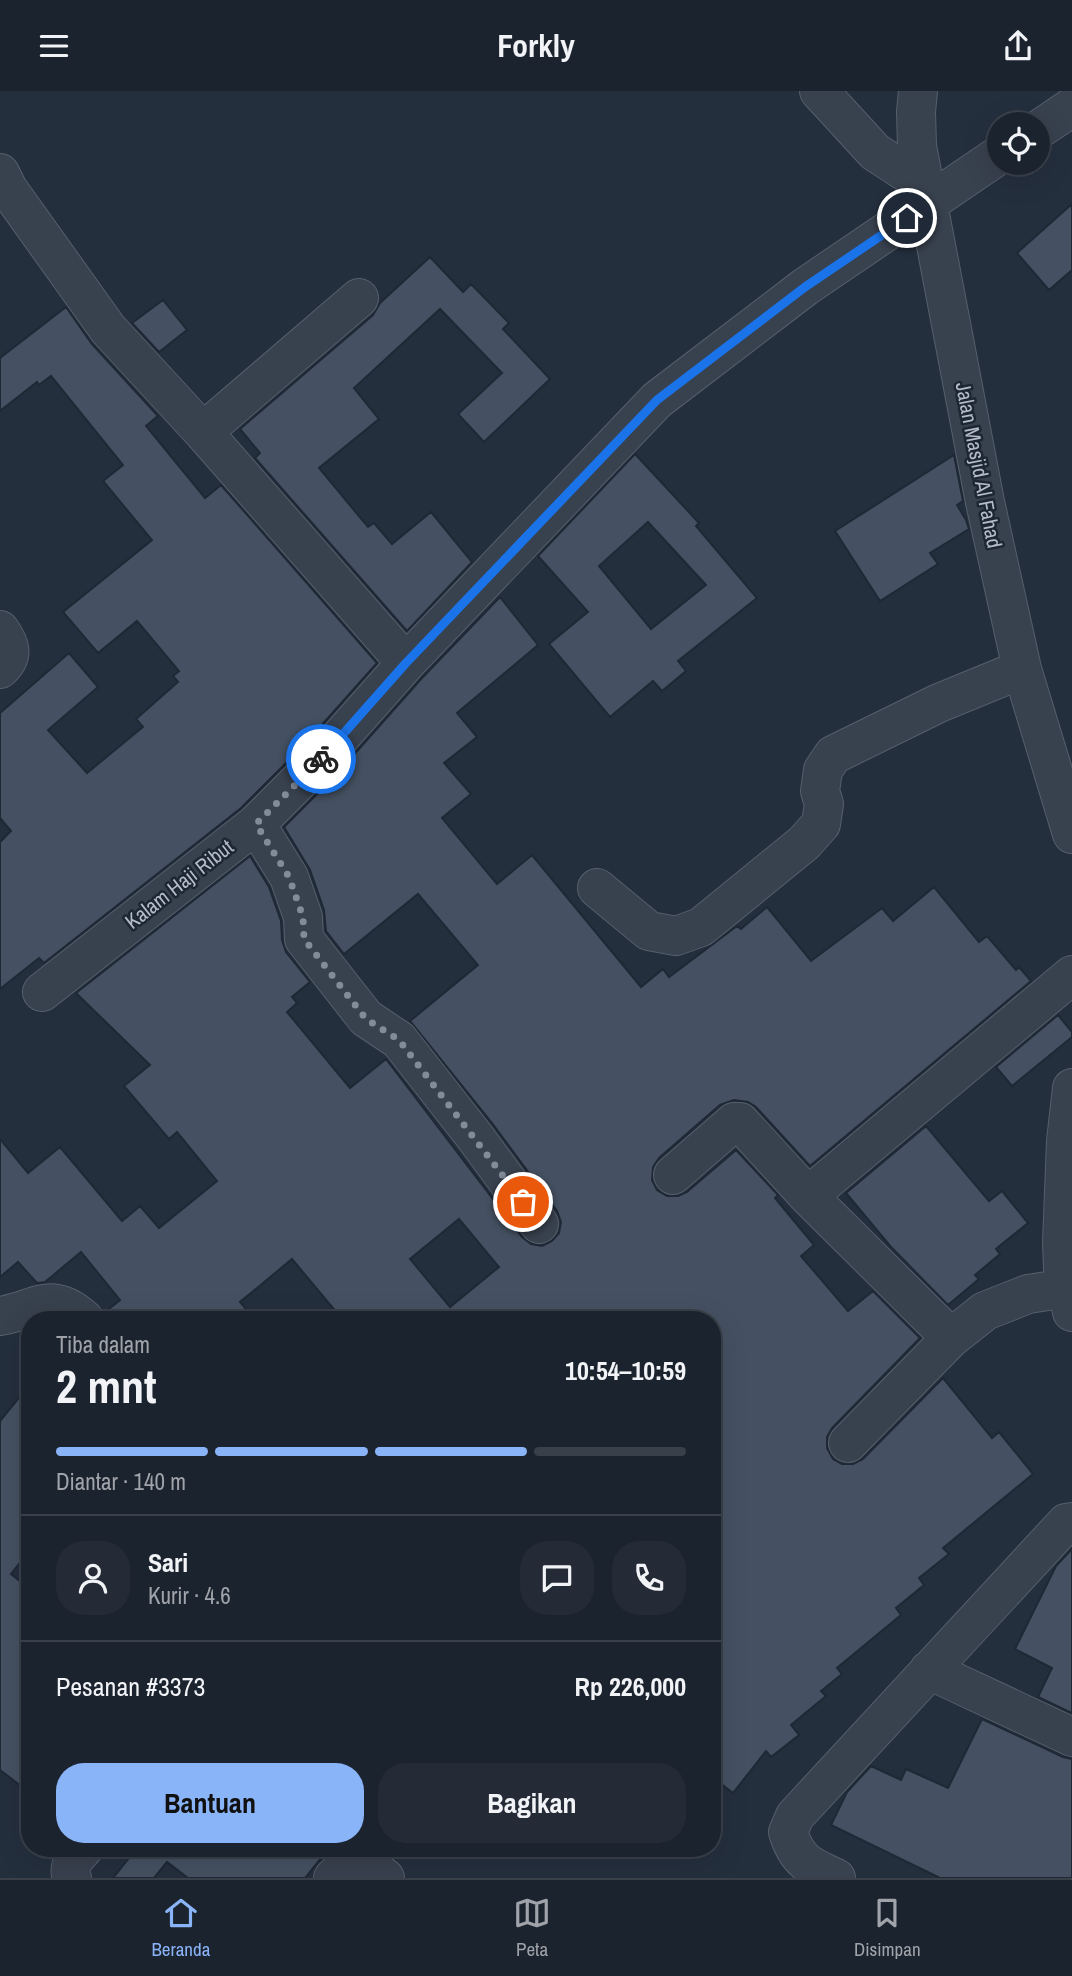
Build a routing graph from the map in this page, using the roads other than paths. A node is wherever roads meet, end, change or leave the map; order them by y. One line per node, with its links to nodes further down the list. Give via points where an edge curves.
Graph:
1 (819, 91): 7 (street, via 875,152)
2 (918, 91): 7 (street, Jalan Masjid Al Fahad, via 917,146)
3 (1072, 107): 4 (street)
4 (1050, 121)
5 (987, 161): 7 (street, Kalam Haji Ribut)
6 (3, 185): 9 (street, via 108,329)
7 (925, 194): 11 (street, Kalam Haji Ribut, via 657,400); 13 (street, Jalan Masjid Al Fahad)
8 (359, 298): 9 (street)
9 (203, 432): 11 (street)
10 (0, 630): 12 (street, via 10,644 10,654)
11 (406, 663): 14 (street, Kalam Haji Ribut)
12 (0, 669)
13 (1022, 669): 15 (street, Jalan Masjid Al Fahad); 16 (street, via 833,755 823,770 821,824 701,927 676,936 649,931)
14 (256, 824): 18 (street, Kalam Haji Ribut); 22 (street, via 289,877 303,917 304,939 366,1019 399,1040)
15 (1072, 834)
16 (597, 888)
17 (1072, 975): 21 (street)
18 (42, 992)
19 (1072, 1088): 23 (street, via 1062,1243)
20 (673, 1175): 21 (street, via 734,1122 740,1122)
21 (808, 1196): 26 (street)
22 (540, 1224)
23 (1070, 1300): 26 (street, via 1028,1294 985,1311)
24 (75, 1311): 25 (street, via 43,1303)
25 (0, 1316)
26 (951, 1338): 27 (street)
27 (848, 1443)
28 (1072, 1522): 29 (street, via 1066,1523)
29 (929, 1670): 30 (street); 35 (street, via 795,1816 788,1832 793,1849 807,1865)
30 (1072, 1737)
31 (76, 1857): 32 (street)
32 (72, 1878)
33 (333, 1878): 34 (street, via 350,1861 368,1865)
34 (384, 1878)
35 (836, 1878)

